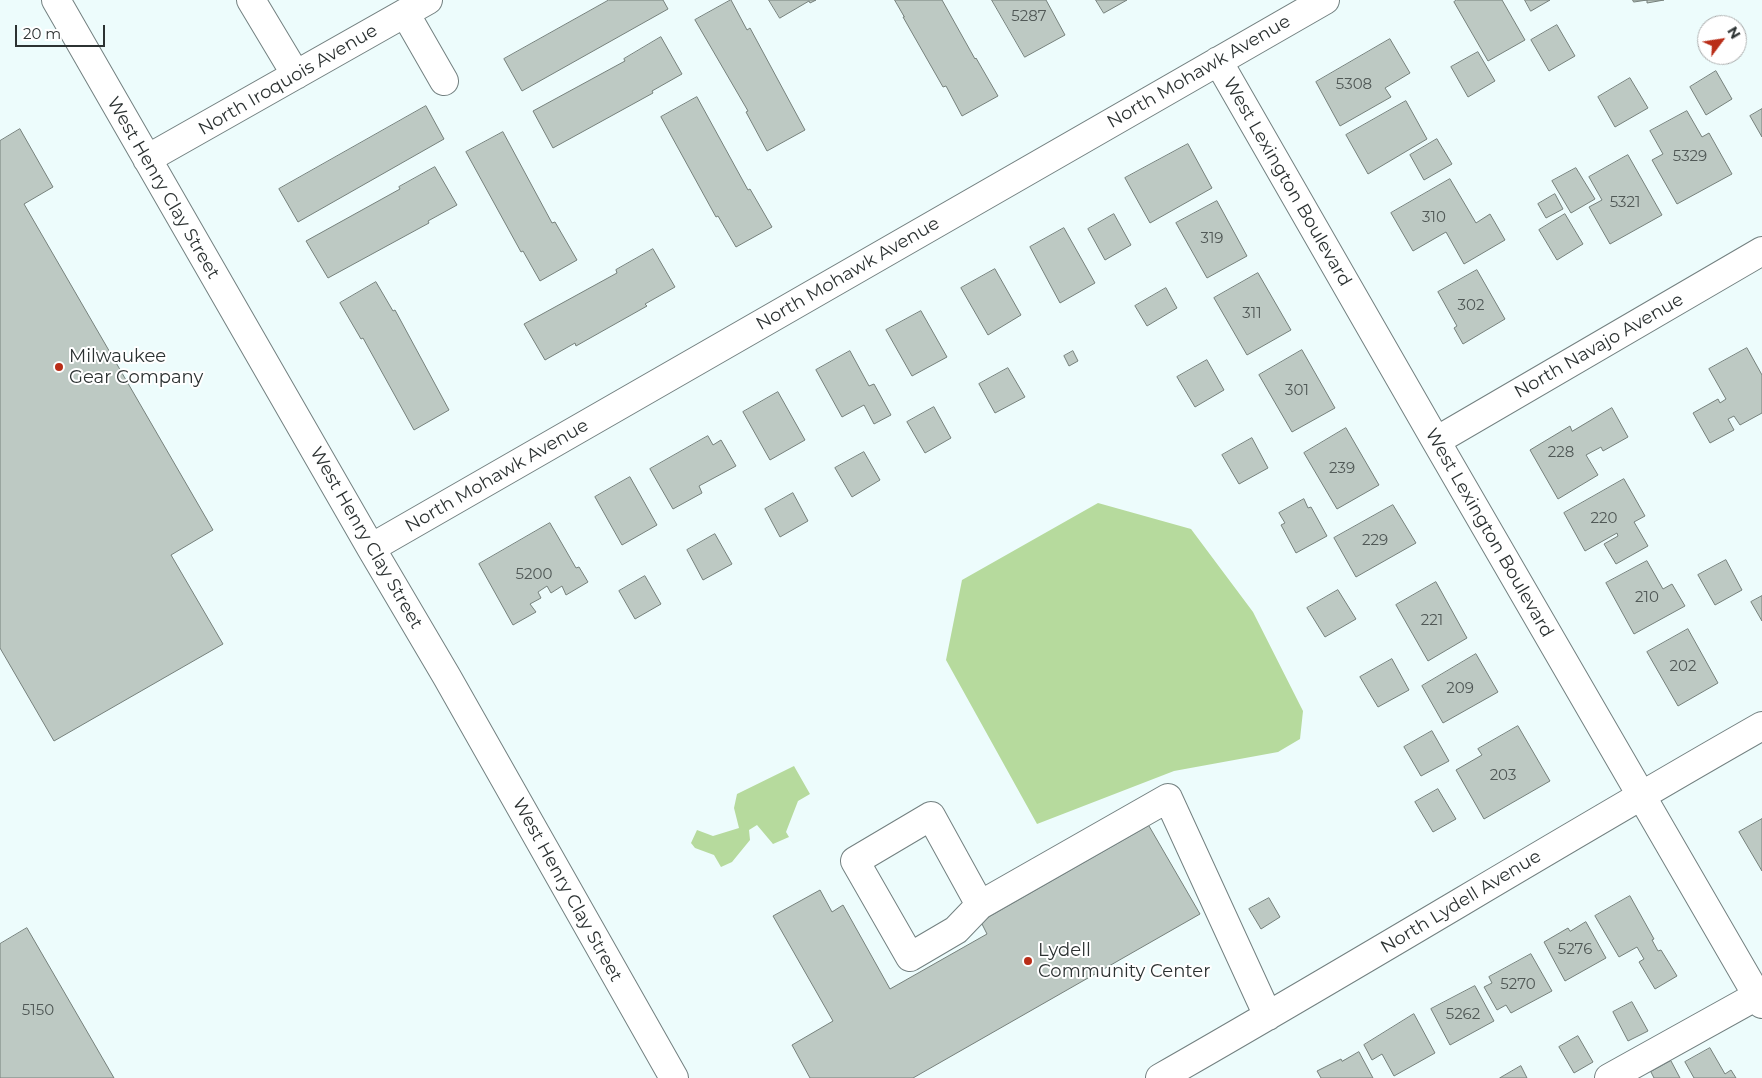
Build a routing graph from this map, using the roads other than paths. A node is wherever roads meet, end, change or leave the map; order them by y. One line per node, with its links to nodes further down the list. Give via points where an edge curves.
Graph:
1 (56, 0): 9 (street, West Henry Clay Street)
2 (251, 0): 7 (street)
3 (428, 0): 5 (street, North Iroquois Avenue)
4 (1325, 0): 6 (street, North Mohawk Avenue)
5 (405, 14): 7 (street, North Iroquois Avenue); 8 (street)
6 (1218, 61): 11 (street, West Lexington Boulevard); 12 (street, North Mohawk Avenue)
7 (296, 75): 9 (street, North Iroquois Avenue)
8 (444, 81)
9 (147, 159): 12 (street, West Henry Clay Street)
10 (1762, 251): 11 (street, North Navajo Avenue)
11 (1436, 441): 14 (street, West Lexington Boulevard)
12 (371, 548): 18 (street, West Henry Clay Street, via 448,677)
13 (1762, 726): 14 (street, North Lydell Avenue)
14 (1641, 795): 16 (street, West Lexington Boulevard); 17 (street, North Lydell Avenue)
15 (980, 905): 15 (street, via 931,816 855,861 910,957 956,930); 17 (street, via 1168,798)
16 (1760, 998): 20 (street)
17 (1268, 1016): 19 (street, North Lydell Avenue)
18 (674, 1078)
19 (1160, 1078)
20 (1610, 1078)

